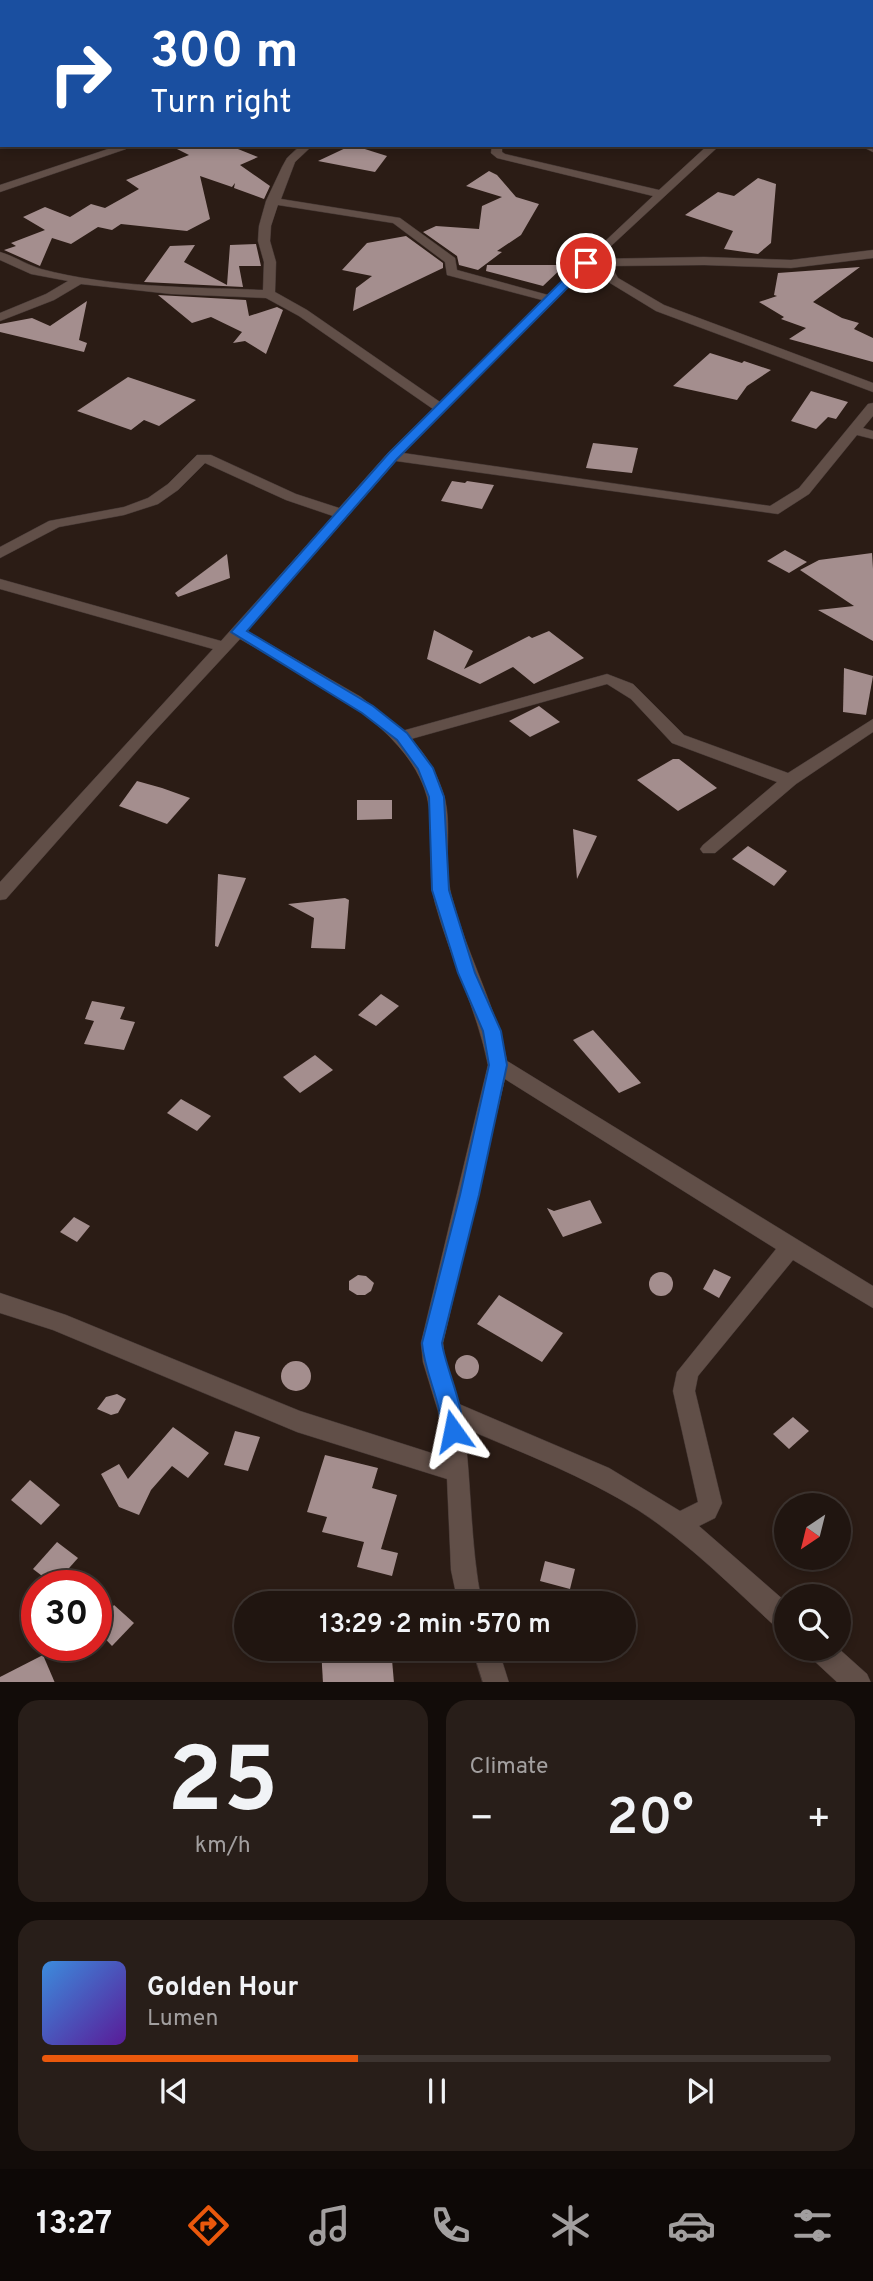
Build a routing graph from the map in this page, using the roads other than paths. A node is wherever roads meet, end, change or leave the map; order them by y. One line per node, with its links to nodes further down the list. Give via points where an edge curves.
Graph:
1 (117, 147): 5 (street)
2 (306, 147): 7 (street, via 291,160)
3 (497, 147): 6 (street, via 501,156)
4 (713, 147): 6 (street)
5 (0, 189)
6 (660, 194): 10 (street)
7 (272, 201): 13 (street, via 264,241 270,262); 14 (street, via 396,220 452,261 451,272)
8 (873, 254): 11 (street, via 792,264)
9 (0, 256): 12 (street, via 35,271)
10 (586, 263): 11 (street); 14 (street)
11 (603, 263): 16 (street, via 614,281 660,308)
12 (79, 280): 13 (street); 15 (street)
13 (269, 294): 18 (street)
14 (550, 299): 18 (street)
15 (0, 317)
16 (873, 388)
17 (873, 407): 19 (street)
18 (440, 408): 21 (street)
19 (855, 430): 20 (street); 21 (street, via 804,491 773,511)
20 (873, 435)
21 (393, 456): 22 (street)
22 (342, 514): 23 (street, via 291,498 202,458 152,501 131,510 71,519); 25 (street)
23 (0, 554)
24 (0, 584): 26 (street)
25 (239, 632): 26 (street); 28 (street, via 368,709)
26 (224, 647): 31 (street)
27 (873, 724): 29 (street)
28 (402, 736): 29 (street, via 607,679 624,684 678,739); 32 (street, via 425,768 436,797 440,890 492,1031)
29 (790, 780): 30 (street)
30 (709, 849)
31 (0, 894)
32 (498, 1065): 33 (street); 36 (street, via 432,1343)
33 (790, 1248): 34 (street); 38 (street, via 684,1379 710,1503 707,1510)
34 (873, 1298)
35 (0, 1303): 37 (street, via 58,1322 297,1421)
36 (450, 1411): 37 (street); 38 (street, via 611,1482)
37 (458, 1472): 39 (street)
38 (677, 1525): 40 (street)
39 (467, 1591)
40 (774, 1609)
41 (489, 1661): 43 (street)
42 (834, 1661): 44 (street)
43 (496, 1682)
44 (858, 1682)

